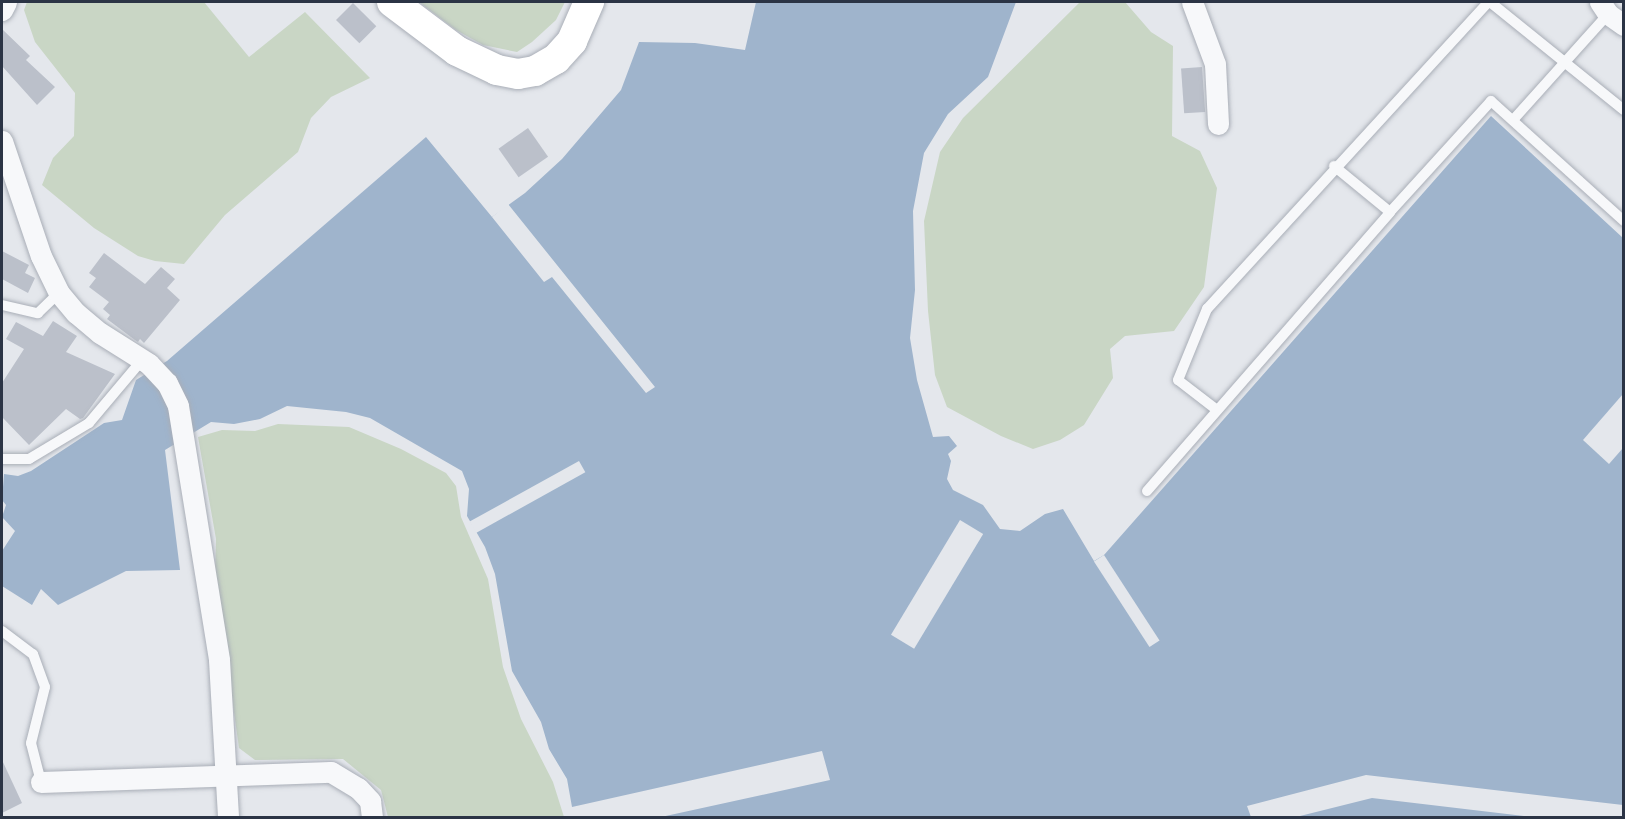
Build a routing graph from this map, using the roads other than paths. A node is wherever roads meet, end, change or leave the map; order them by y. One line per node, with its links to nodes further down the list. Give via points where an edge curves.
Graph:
1 (6, 2): 6 (street)
2 (392, 2): 3 (street, via 457,51 497,70 518,74 536,72 556,59 572,41)
3 (589, 2)
4 (1192, 2): 11 (street, via 1215,64)
5 (1489, 2): 8 (lane); 13 (lane)
6 (2, 10)
7 (1611, 14): 8 (lane)
8 (1564, 62): 9 (lane); 10 (lane)
9 (1623, 110)
10 (1513, 120): 14 (lane, via 1491,101); 15 (lane)
11 (1218, 124)
12 (2, 141): 16 (street, via 41,256)
13 (1334, 166): 14 (lane); 19 (lane, via 1207,309 1178,380)
14 (1390, 212): 19 (lane)
15 (1623, 221)
16 (59, 293): 17 (lane, via 38,313); 18 (street, via 100,333)
17 (2, 305)
18 (146, 362): 20 (lane, via 89,423 29,459); 23 (street, via 174,395 185,443 219,660)
19 (1217, 410): 21 (lane)
20 (2, 459)
21 (1147, 491)
22 (2, 631): 24 (lane, via 33,654 45,687 30,743)
23 (227, 776): 24 (street); 25 (street); 26 (street, via 331,772 358,788 370,801)
24 (41, 782)
25 (228, 818)
26 (372, 818)

